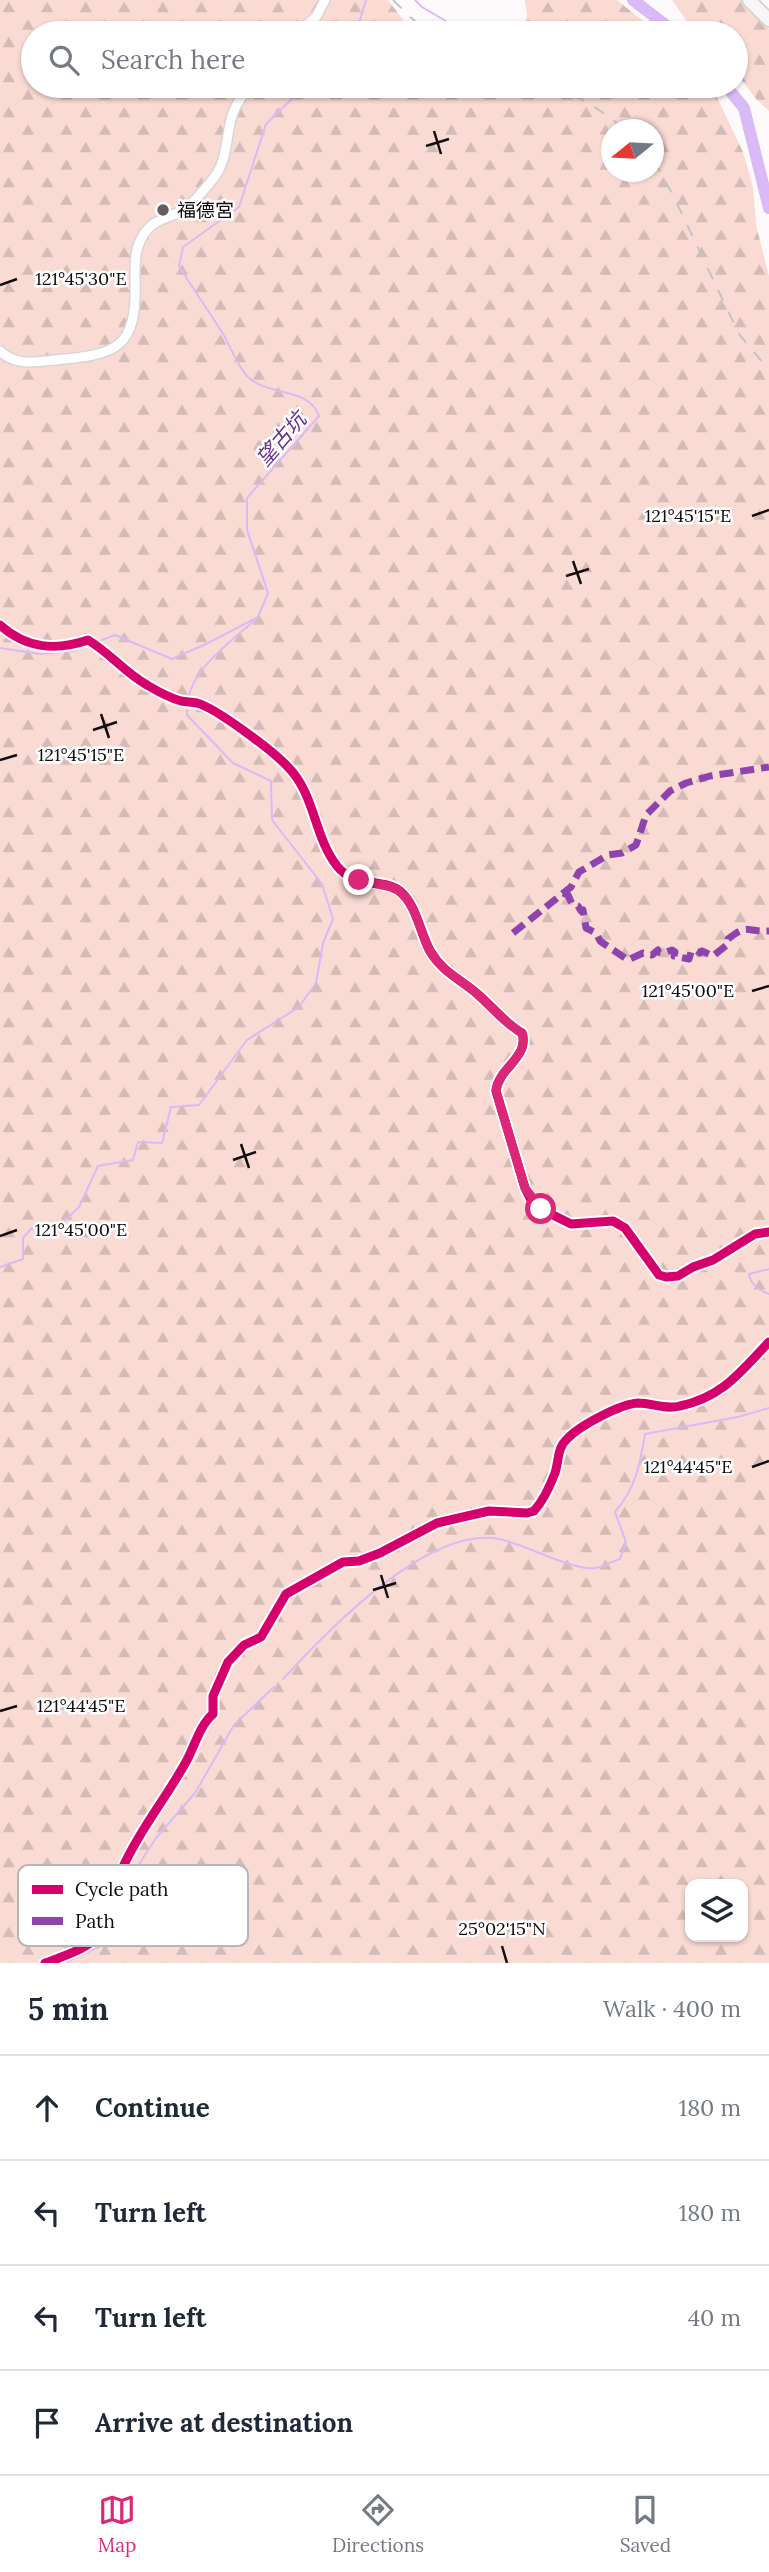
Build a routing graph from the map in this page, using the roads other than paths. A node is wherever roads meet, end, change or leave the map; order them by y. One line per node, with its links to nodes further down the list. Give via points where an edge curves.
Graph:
1 (325, 0): 4 (street)
2 (749, 0): 3 (main road)
3 (769, 20)
4 (312, 21)
5 (240, 98): 6 (street, via 215,177 185,209 151,223 139,241 134,317 123,342 92,355 31,363 8,360)
6 (0, 351)
7 (0, 625): 8 (street, via 44,648 88,640 150,687 228,718 286,764 305,793 337,867 367,884 399,890 439,965 522,1033 519,1055 503,1071 496,1091 525,1188 541,1209 571,1224 613,1221 625,1228 659,1275 666,1278 713,1260 755,1234)
8 (769, 1232)
9 (769, 1342): 10 (street, via 733,1381 704,1398 661,1408 628,1405 569,1436 534,1511 489,1511 438,1523 380,1553 343,1562 286,1594 261,1637 244,1645 228,1662 213,1696 213,1714 205,1720 187,1761)
10 (124, 1865)
11 (84, 1946): 12 (street)
12 (46, 1963)

